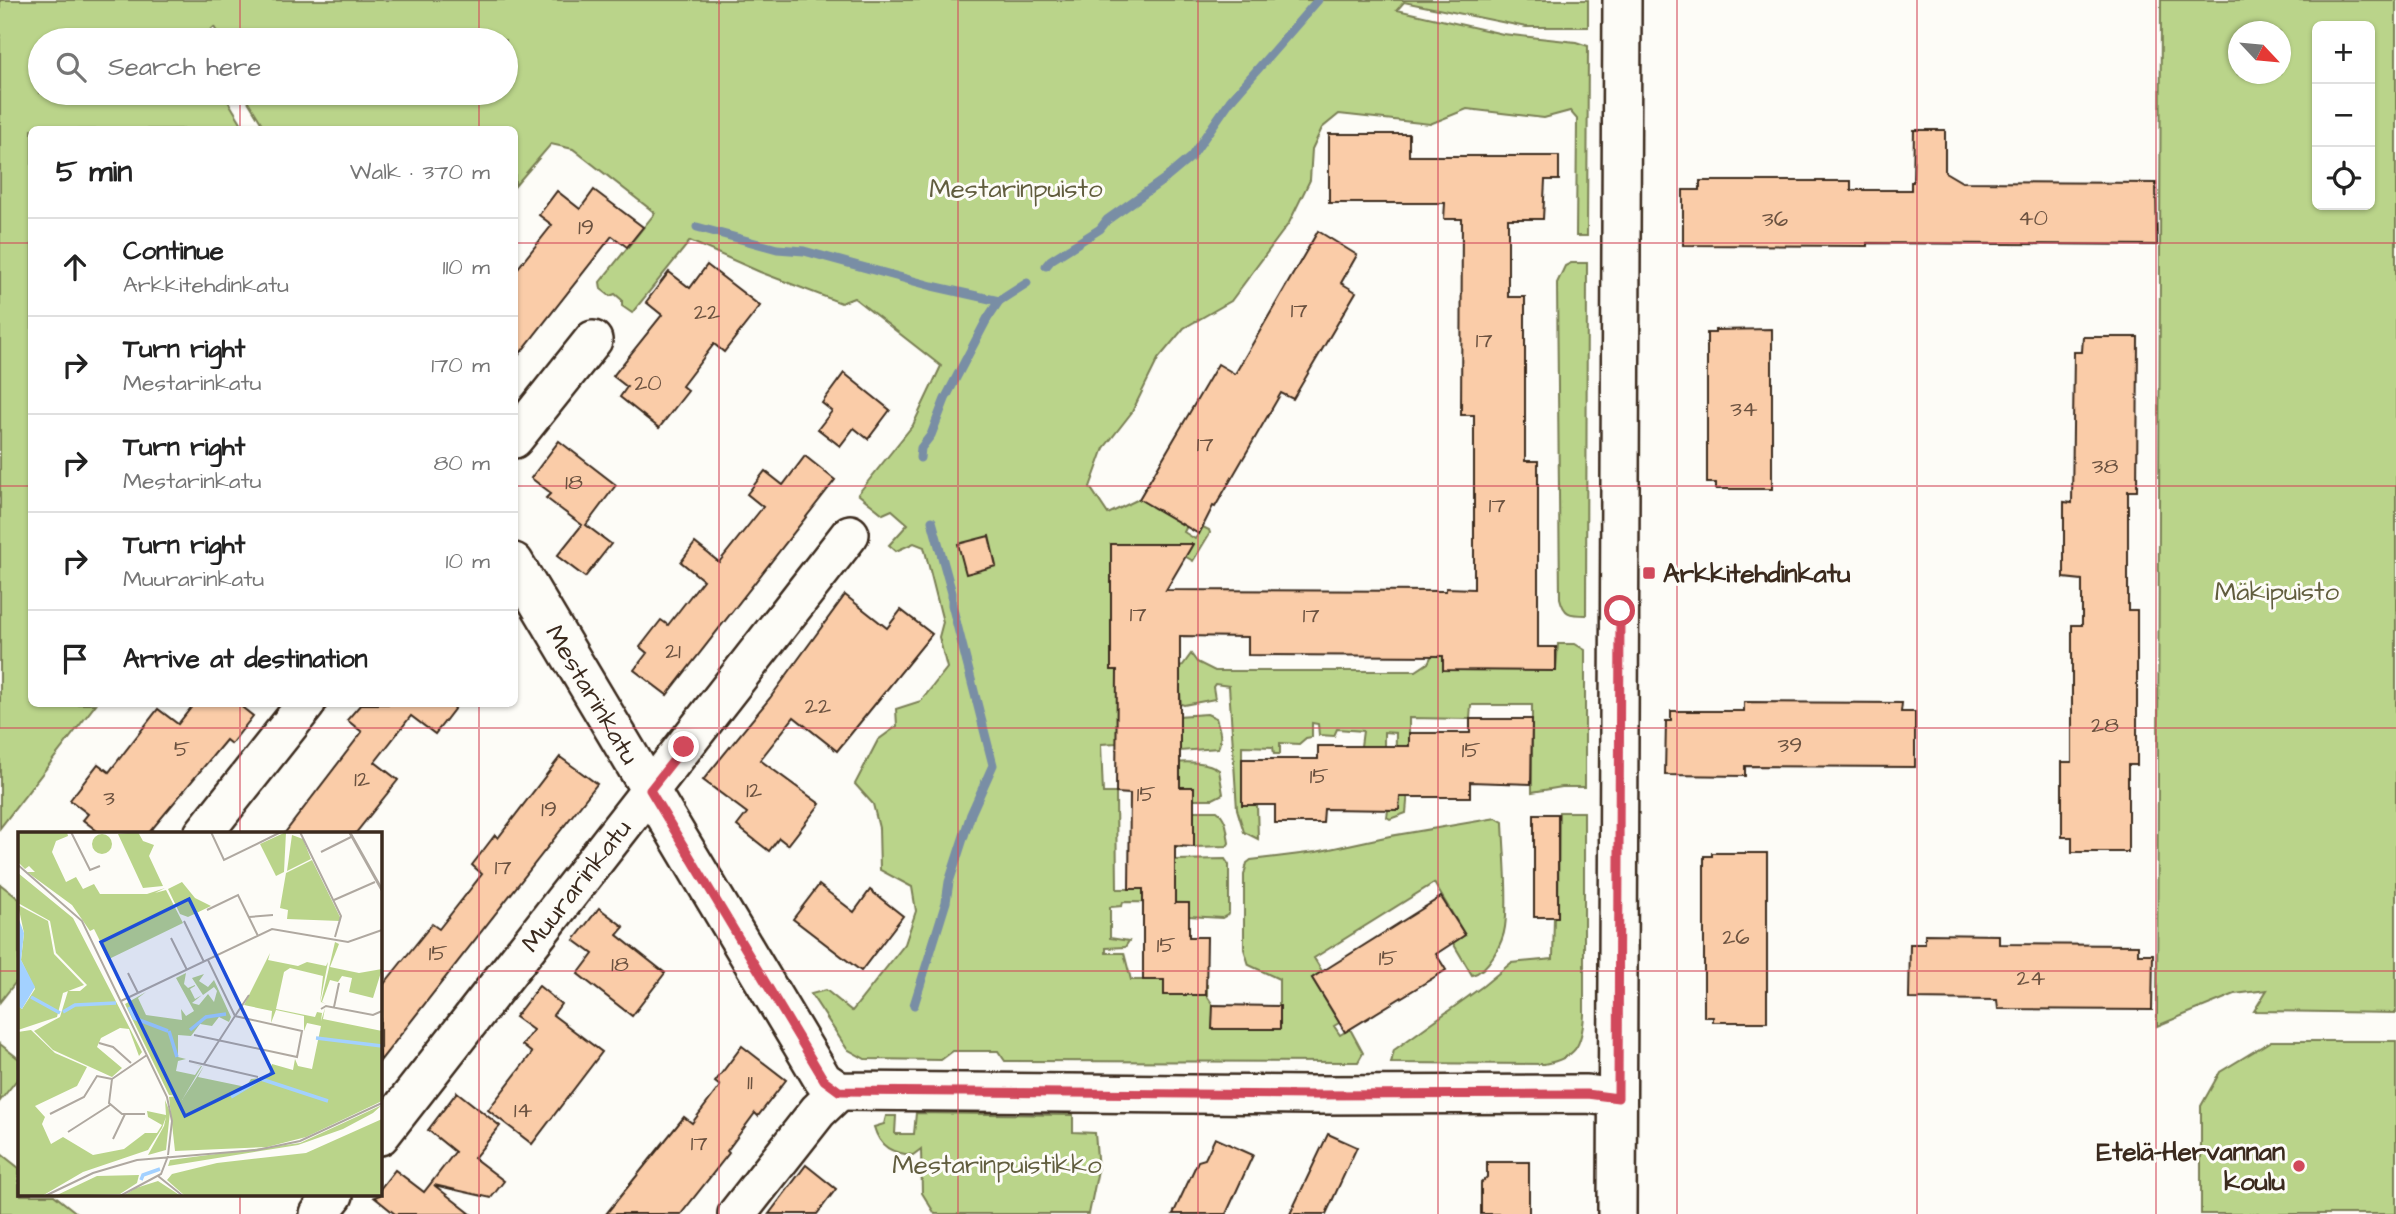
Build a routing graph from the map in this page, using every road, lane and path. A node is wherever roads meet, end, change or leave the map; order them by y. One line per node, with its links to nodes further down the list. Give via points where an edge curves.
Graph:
1 (1622, 0): 10 (street)
2 (593, 340): 3 (street)
3 (518, 434)
4 (850, 534): 7 (street, Muurarinkatu)
5 (518, 569): 7 (street, Mestarinkatu)
6 (304, 707): 8 (street)
7 (650, 790): 9 (street, Mestarinkatu, via 824,1080); 11 (street, Muurarinkatu)
8 (205, 832)
9 (839, 1091): 10 (street, via 1587,1094); 14 (street)
10 (1618, 1098): 15 (street)
11 (382, 1133)
12 (333, 1196): 13 (street)
13 (319, 1214)
14 (737, 1214)
15 (1617, 1214)

